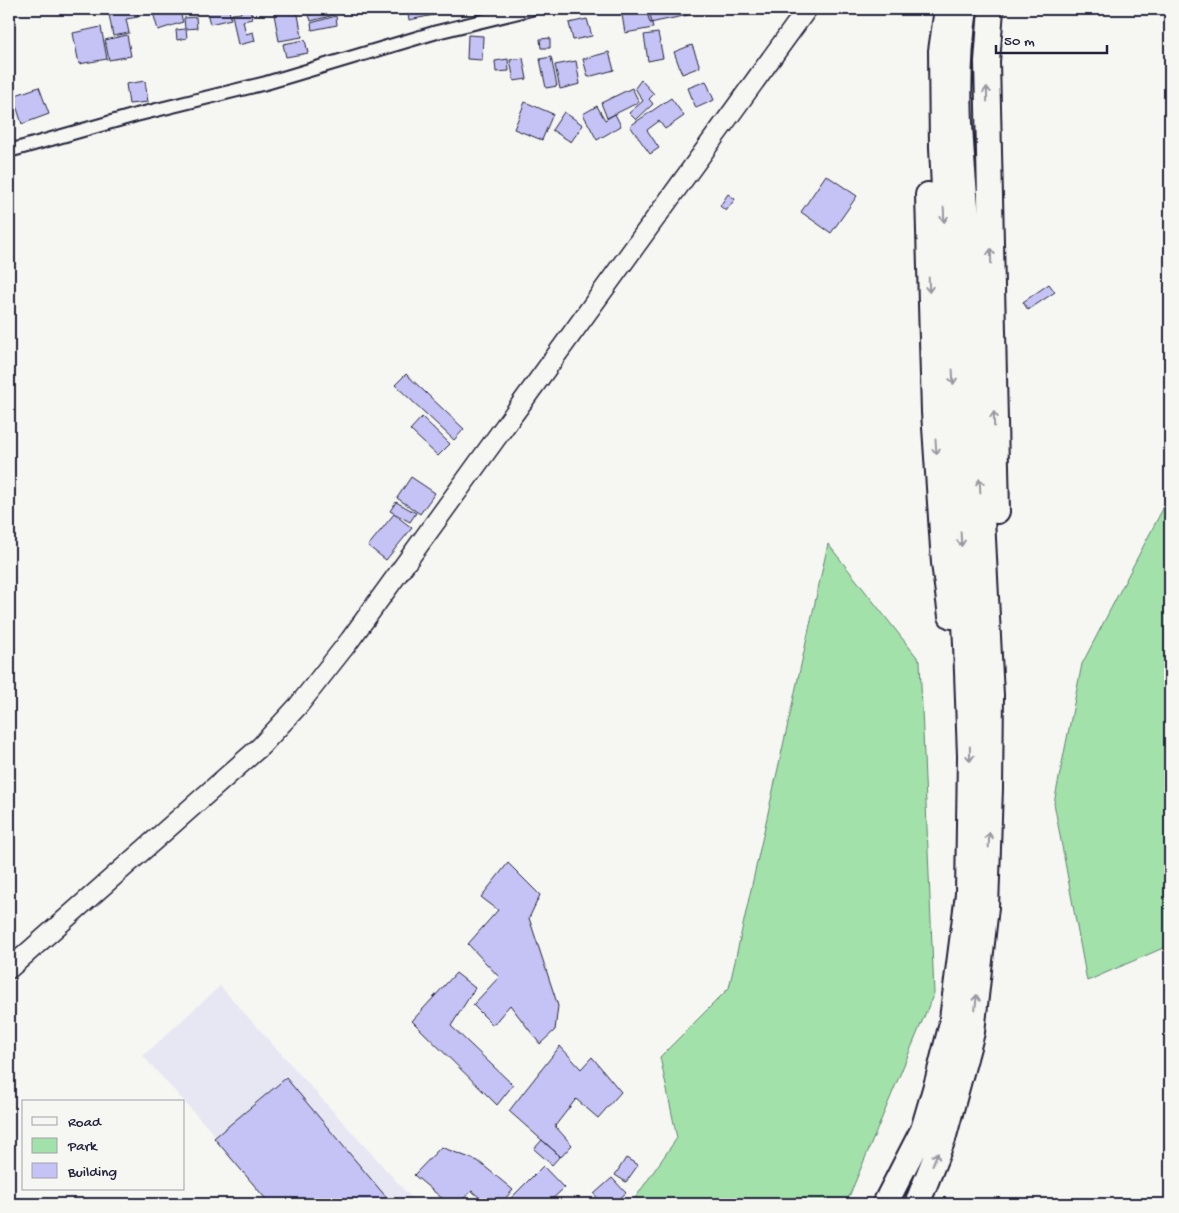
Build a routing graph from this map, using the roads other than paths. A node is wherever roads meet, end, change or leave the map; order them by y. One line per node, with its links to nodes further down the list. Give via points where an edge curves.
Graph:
1 (531, 9): 7 (street)
2 (806, 9): 10 (main road, via 381,598 298,706 261,746)
3 (936, 9): 9 (highway, one-way to 9, via 930,63 927,162 934,412 944,563)
4 (947, 9): 9 (highway, one-way to 9, via 941,51 942,156)
5 (965, 9): 8 (highway, one-way to 5, via 961,149 960,60)
6 (990, 9): 8 (highway, one-way to 6, via 998,567 987,72)
7 (9, 151)
8 (991, 695): 12 (highway, one-way to 8, via 943,1139 972,1032 986,907)
9 (969, 728): 11 (highway, one-way to 11, via 968,894 951,1027 923,1130)
10 (9, 969)
11 (885, 1204)
12 (917, 1204)

